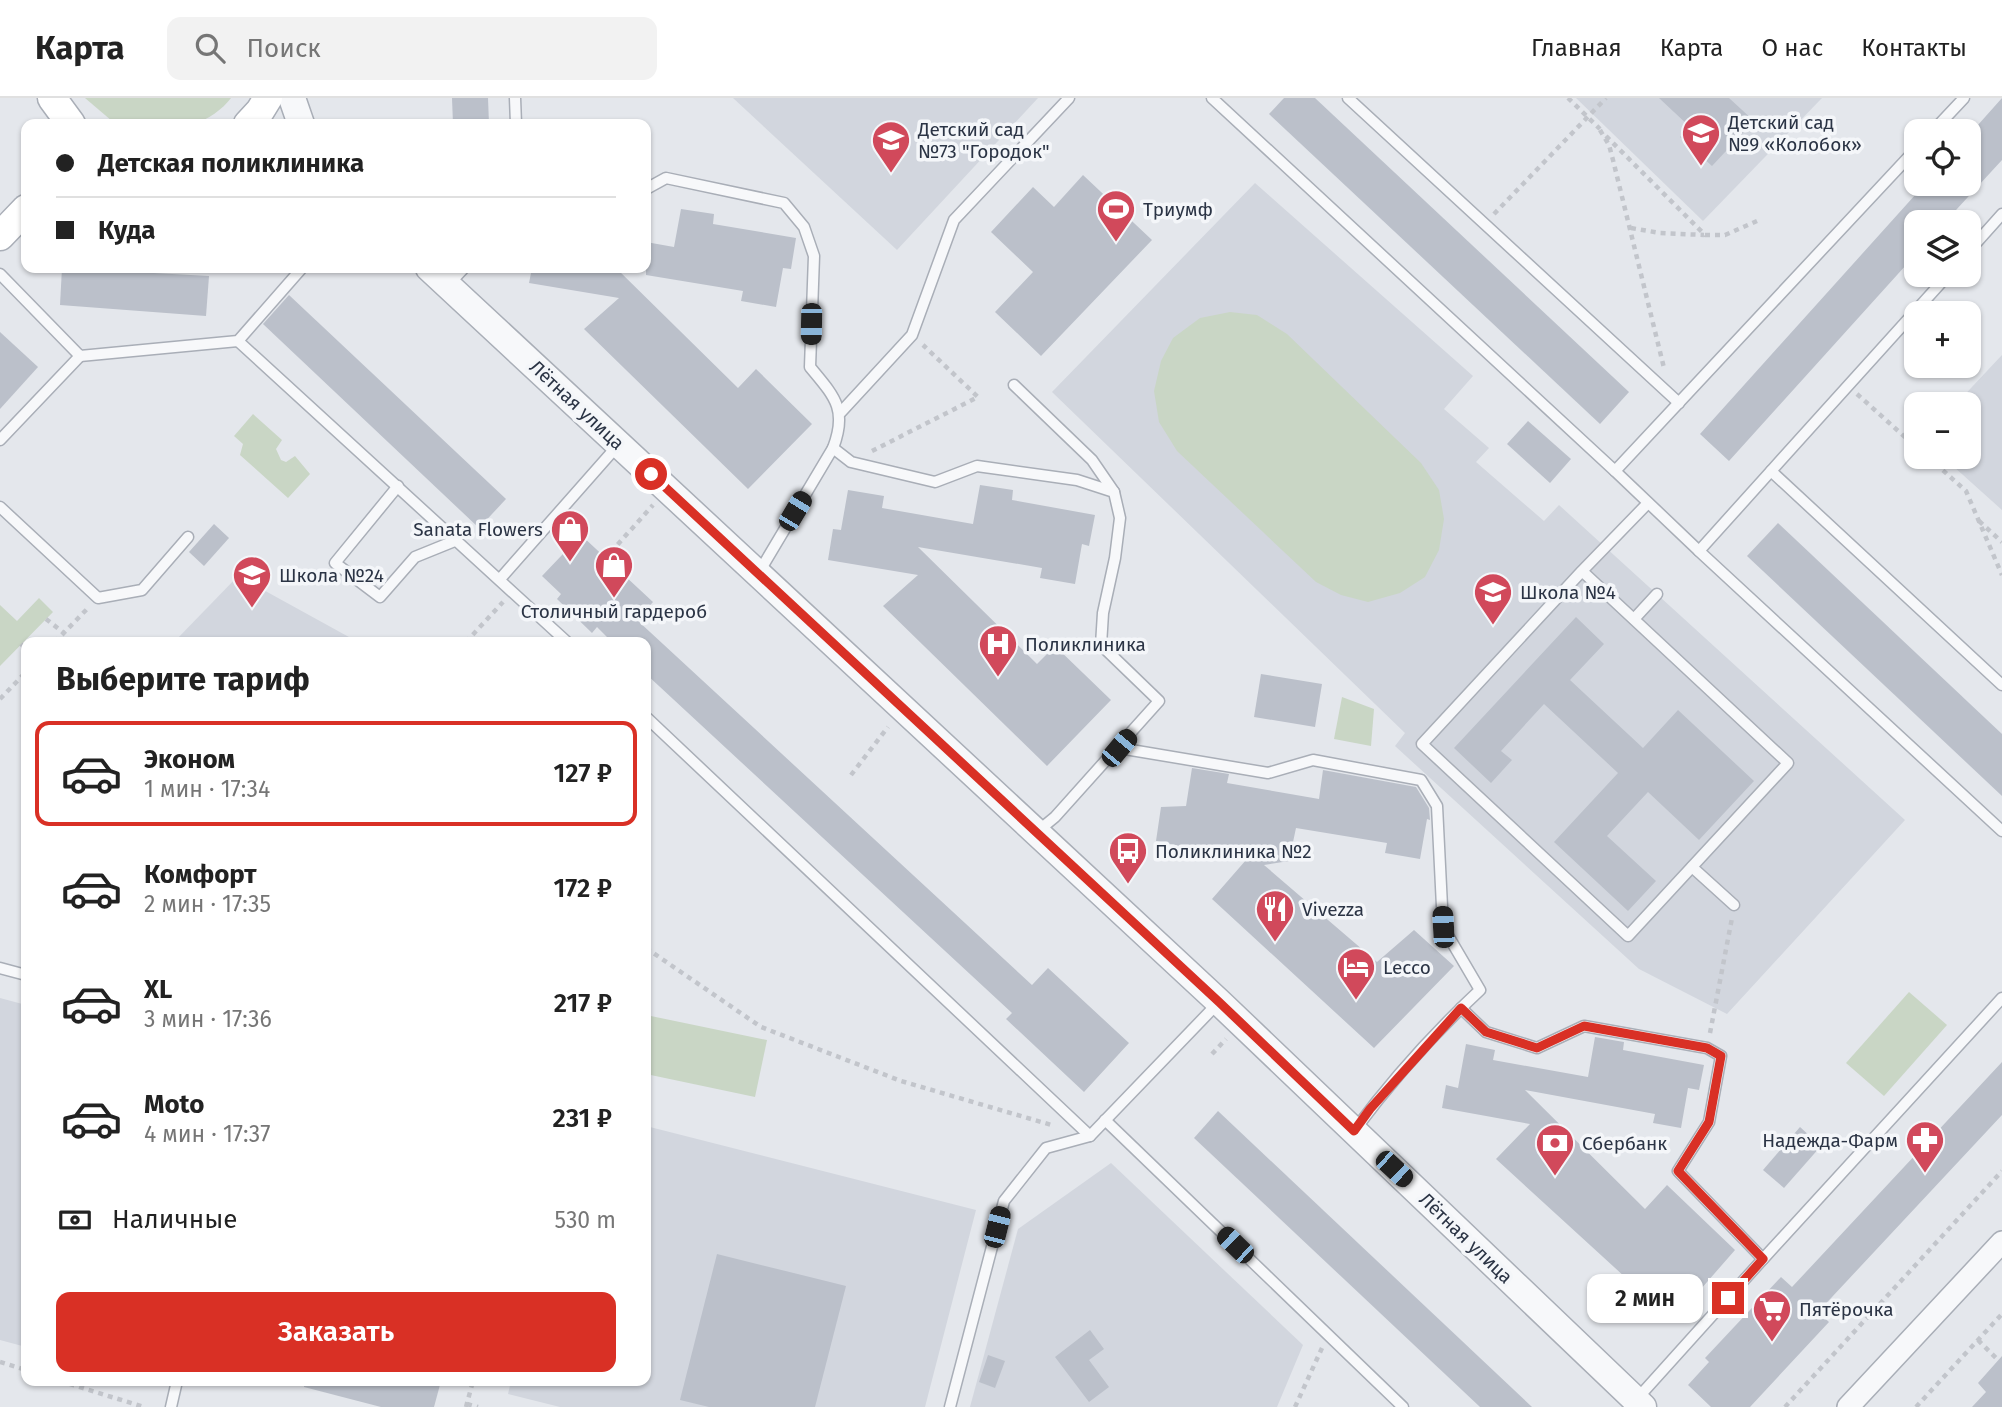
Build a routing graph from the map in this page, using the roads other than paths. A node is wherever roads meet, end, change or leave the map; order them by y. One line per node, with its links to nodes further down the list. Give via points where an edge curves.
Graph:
1 (50, 98): 11 (main road); 12 (main road)
2 (268, 98): 13 (main road)
3 (292, 98): 14 (street)
4 (515, 98): 15 (lane)
5 (1069, 98): 31 (lane, via 954,220 912,335)
6 (1212, 98): 10 (lane)
7 (1230, 98): 10 (lane)
8 (1348, 98): 30 (lane)
9 (1964, 98): 16 (lane)
10 (1222, 108): 35 (lane)
11 (51, 119)
12 (67, 119)
13 (253, 119)
14 (298, 119)
15 (516, 119)
16 (1944, 119)
17 (1904, 162): 30 (lane)
18 (651, 186): 31 (lane, via 666,178 784,203 804,227 814,256 810,367)
19 (21, 214): 21 (main road)
20 (2002, 214): 22 (lane)
21 (0, 236)
22 (1981, 238)
23 (298, 273): 27 (lane)
24 (447, 273): 33 (street, Лётная улица)
25 (0, 274): 28 (lane)
26 (1937, 287): 36 (lane)
27 (238, 341): 28 (lane); 37 (lane)
28 (80, 356): 32 (lane)
29 (1014, 385): 38 (lane, via 1092,460)
30 (1679, 403): 35 (lane)
31 (841, 412): 34 (lane)
32 (0, 440)
33 (619, 444): 45 (street, Лётная улица); 46 (lane)
34 (834, 448): 38 (lane, via 851,462 935,482 977,466 1077,480); 45 (lane)
35 (1615, 471): 39 (lane)
36 (1771, 471): 43 (lane); 50 (lane)
37 (398, 486): 42 (lane); 42 (lane, via 335,563 380,597 415,557)
38 (1114, 492): 52 (lane, via 1120,518 1101,645 1159,701)
39 (1648, 503): 43 (lane); 44 (lane)
40 (0, 507): 41 (lane, via 98,597 142,590)
41 (188, 537)
42 (457, 540): 46 (lane)
43 (1699, 551): 53 (lane)
44 (1582, 571): 48 (lane); 55 (lane, via 1422,744 1628,936)
45 (758, 574): 54 (street, Лётная улица)
46 (500, 579): 49 (lane)
47 (1657, 594): 48 (lane)
48 (1634, 619): 55 (lane, via 1788,763)
49 (562, 637)
50 (2002, 685)
51 (651, 722): 64 (lane)
52 (1119, 748): 54 (lane); 61 (lane, via 1268,773 1313,760 1421,780 1437,806 1443,927 1480,990)
53 (2002, 831)
54 (1037, 833): 60 (street, Лётная улица)
55 (1692, 867): 56 (lane)
56 (1734, 905)
57 (0, 968): 58 (lane)
58 (21, 974)
59 (2002, 998): 66 (lane)
60 (1219, 1002): 62 (lane); 63 (street, Лётная улица)
61 (1461, 1008): 63 (lane); 66 (lane, via 1486,1032 1537,1048 1584,1026 1707,1048 1721,1056 1709,1122 1678,1171)
62 (1105, 1120): 64 (lane); 71 (lane)
63 (1354, 1131): 68 (street, Лётная улица)
64 (1090, 1136): 70 (lane, via 1046,1148 1004,1201)
65 (2002, 1241): 72 (street)
66 (1763, 1259): 68 (lane)
67 (176, 1386): 69 (lane)
68 (1639, 1404)
69 (171, 1407)
70 (950, 1407)
71 (1403, 1407)
72 (1848, 1407)

